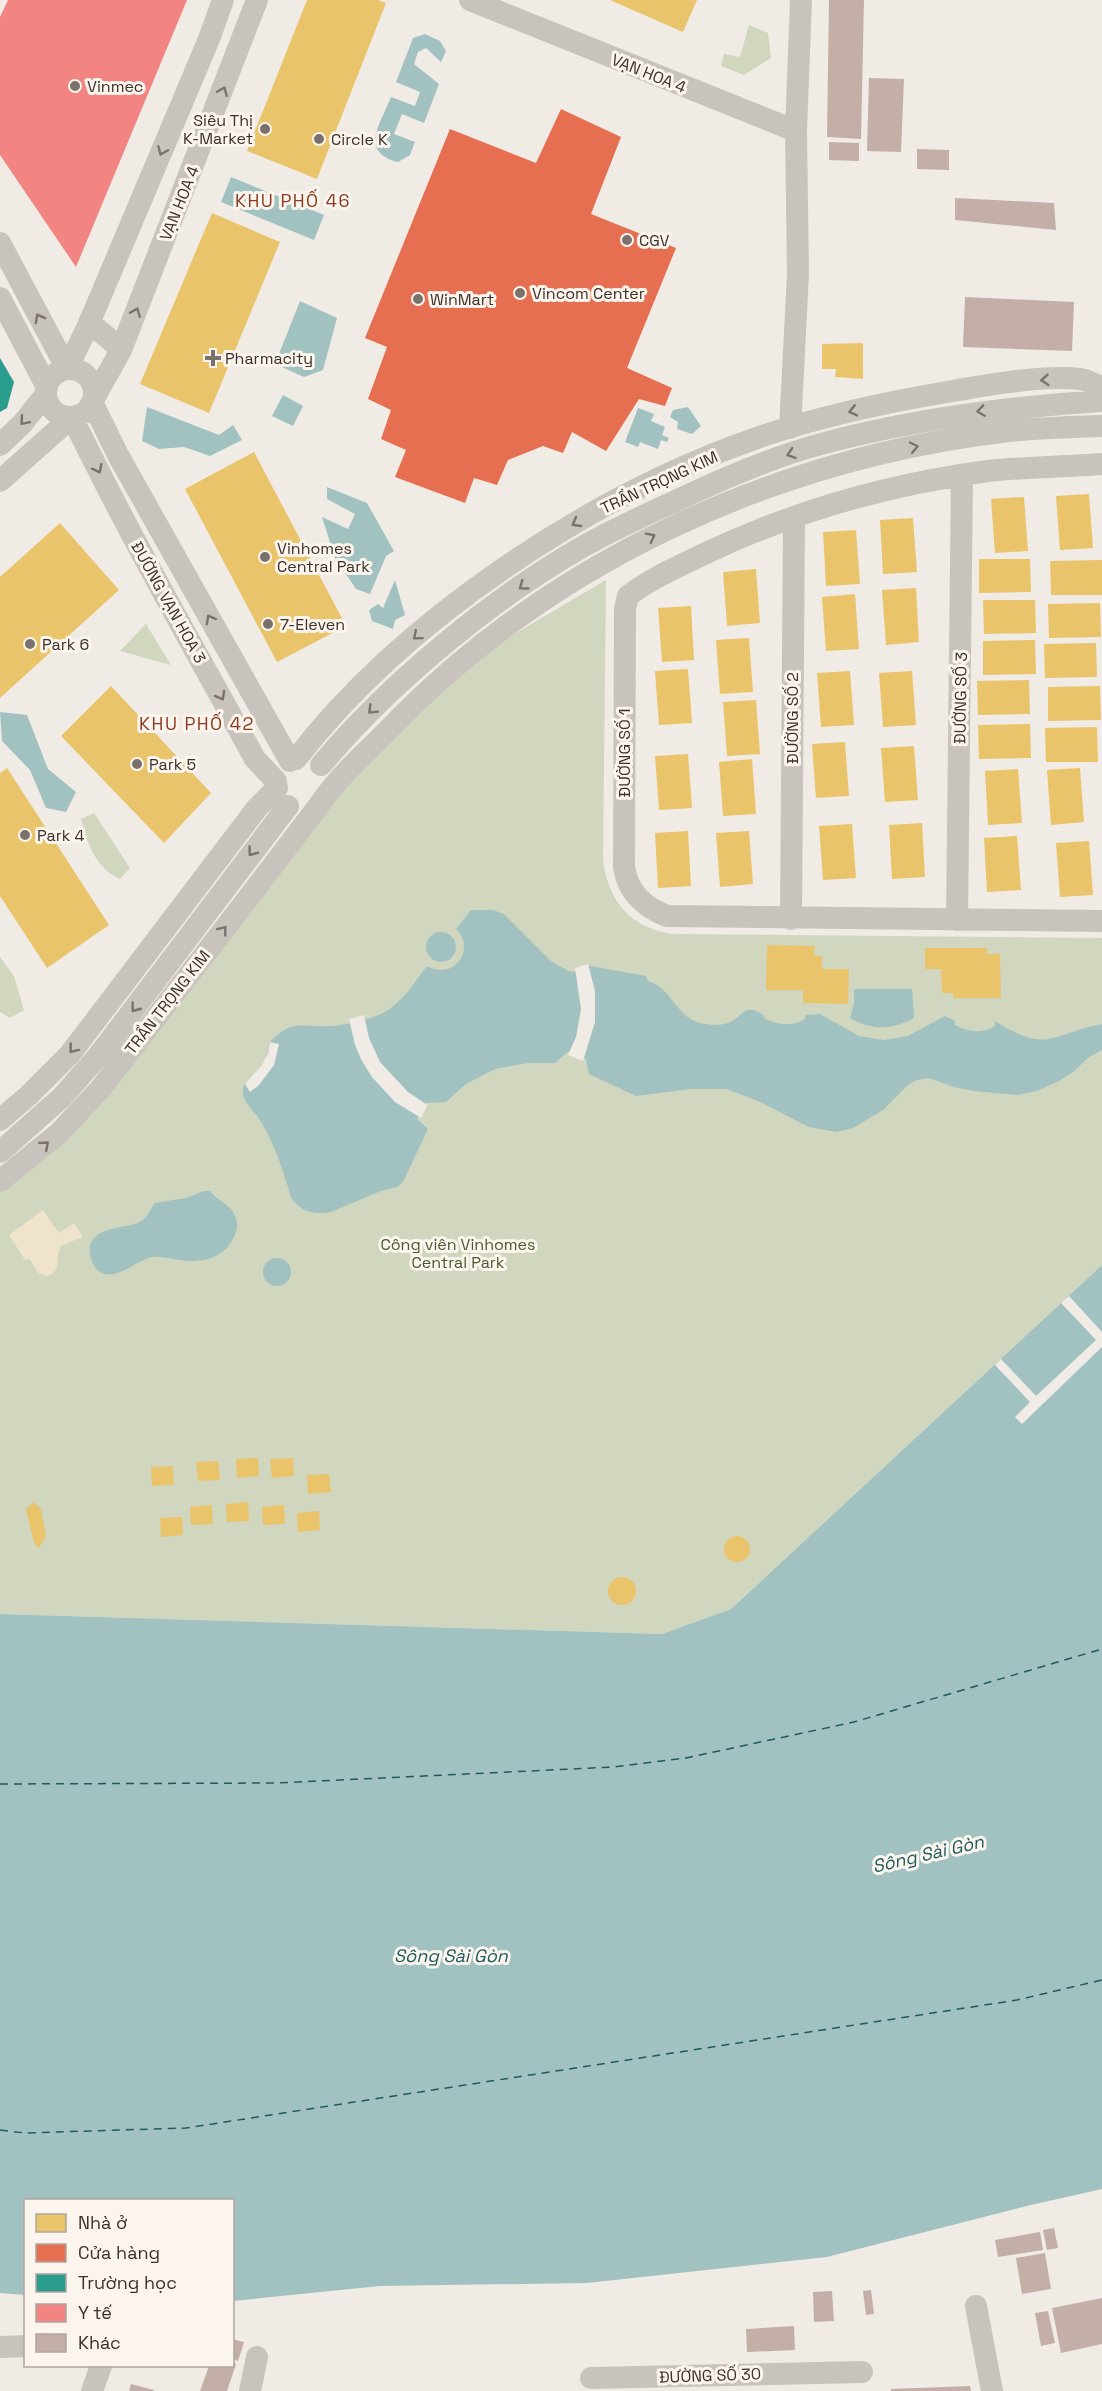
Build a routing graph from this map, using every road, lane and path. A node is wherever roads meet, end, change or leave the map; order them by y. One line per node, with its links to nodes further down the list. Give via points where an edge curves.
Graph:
1 (224, 0): 8 (street, one-way to 8)
2 (257, 0): 9 (street, VẠN HOA 4, one-way to 2)
3 (470, 0): 5 (street, VẠN HOA 4)
4 (801, 0): 5 (street)
5 (796, 131): 17 (street, via 798,275)
6 (0, 243): 10 (street, one-way to 6)
7 (0, 298): 12 (street)
8 (89, 322): 9 (street); 10 (street)
9 (121, 349): 14 (street, VẠN HOA 4)
10 (67, 369): 12 (street, via 54,375); 14 (street, via 89,378)
11 (1102, 387): 17 (street, TRẦN TRỌNG KIM, one-way to 17, via 1083,379 1003,383 884,404)
12 (47, 391): 15 (street, via 48,402 58,413); 18 (street, one-way to 18)
13 (1102, 400): 24 (street, TRẦN TRỌNG KIM, one-way to 24, via 987,410 871,431 758,465 638,518 585,545 489,610 408,676)
14 (92, 402): 15 (street, via 84,412); 23 (street, ĐƯỜNG VẠN HOA 3, one-way to 14, via 118,455)
15 (72, 417): 21 (street); 25 (street, ĐƯỜNG VẠN HOA 3, one-way to 25, via 255,759)
16 (1102, 426): 26 (street, TRẦN TRỌNG KIM, one-way to 16, via 439,679 487,641 585,574 670,528 773,485 874,455 1003,432)
17 (789, 428): 23 (street, TRẦN TRỌNG KIM, one-way to 23, via 702,460 620,498 493,576 366,681)
18 (0, 445)
19 (1102, 464): 20 (street)
20 (962, 475): 22 (street, via 865,496); 28 (street, ĐƯỜNG SỐ 3)
21 (0, 481)
22 (794, 518): 27 (street, ĐƯỜNG SỐ 2); 27 (street, ĐƯỜNG SỐ 1, via 740,537 648,582 628,596 625,609 626,881 643,904 667,916)
23 (293, 760): 24 (street, via 309,758); 25 (street, TRẦN TRỌNG KIM, via 283,766)
24 (321, 765): 26 (street, via 329,778)
25 (280, 792): 26 (street, via 303,810); 30 (street, TRẦN TRỌNG KIM, one-way to 30, via 257,808 70,1054); 31 (street, TRẦN TRỌNG KIM, one-way to 31, via 99,1055 62,1097)
26 (322, 800): 32 (street, TRẦN TRỌNG KIM, one-way to 26, via 59,1132 100,1088)
27 (790, 919): 28 (street)
28 (957, 920): 29 (street)
29 (1102, 921)
30 (0, 1120)
31 (0, 1152)
32 (0, 1181)
33 (976, 2306): 43 (street)
34 (24, 2346): 35 (street)
35 (0, 2347)
36 (257, 2357): 42 (street)
37 (100, 2367): 41 (street)
38 (862, 2372): 40 (street, ĐƯỜNG SỐ 30)
39 (591, 2378): 40 (street, ĐƯỜNG SỐ 30)
40 (792, 2382)
41 (92, 2391)
42 (250, 2391)
43 (992, 2391)

